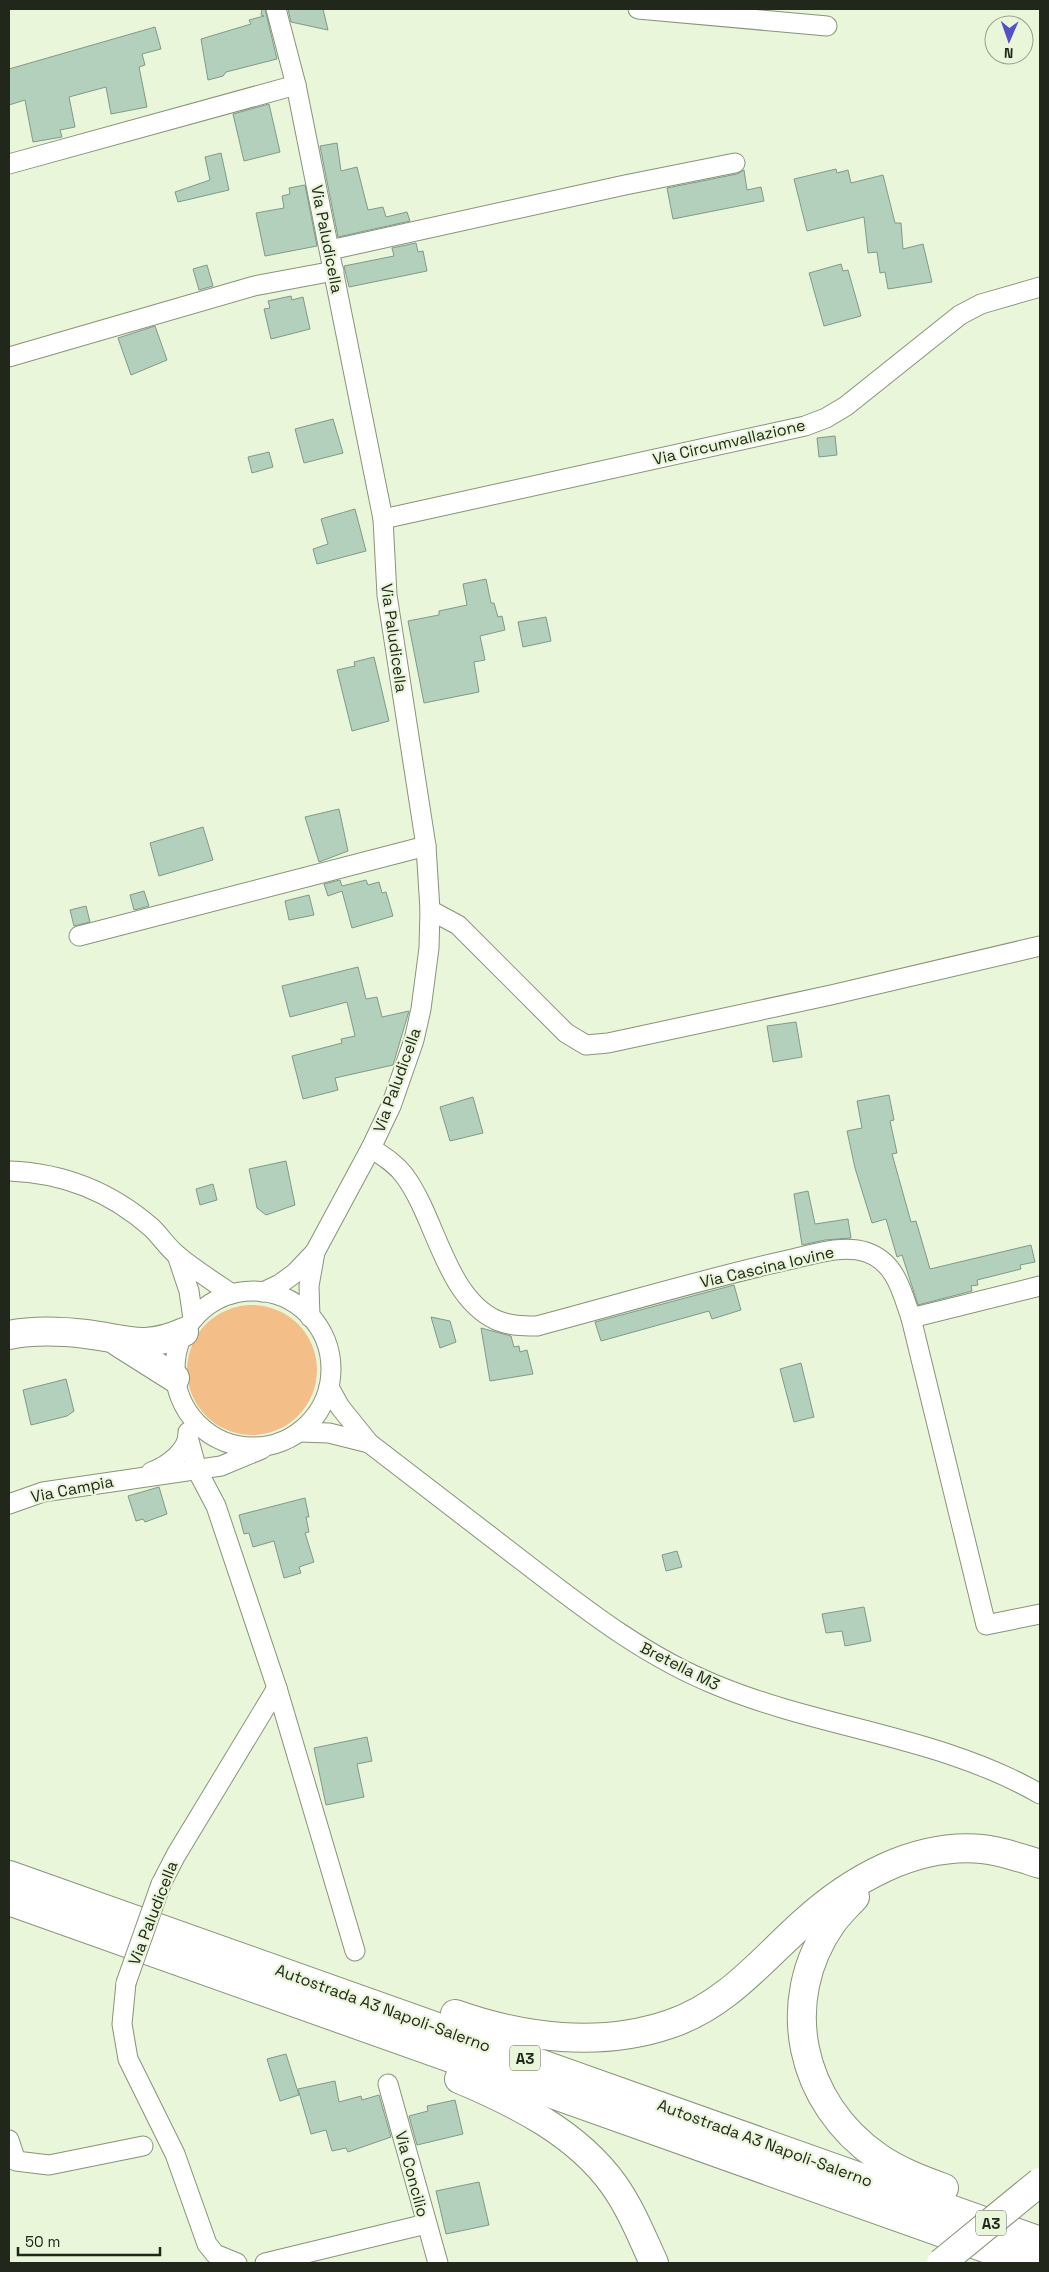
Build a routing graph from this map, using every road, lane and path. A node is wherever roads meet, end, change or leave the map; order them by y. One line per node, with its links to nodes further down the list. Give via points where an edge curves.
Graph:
1 (276, 9): 4 (street, Via Paludicella)
2 (638, 9): 3 (street)
3 (827, 26)
4 (296, 85): 5 (street); 7 (street, Via Paludicella)
5 (9, 164)
6 (735, 164): 7 (street, via 624,185)
7 (330, 250): 8 (street, Via Paludicella)
8 (334, 272): 10 (street, via 254,286); 11 (street, Via Paludicella)
9 (1040, 287): 11 (street, Via Circumvallazione, via 981,304 960,315 846,406 805,426)
10 (9, 357)
11 (383, 519): 12 (street, Via Paludicella, via 387,595)
12 (426, 846): 13 (street, Via Paludicella); 14 (street)
13 (430, 910): 15 (street, via 458,925 566,1034 586,1045 831,995); 16 (street, Via Paludicella, via 426,979 414,1040)
14 (79, 936)
15 (1040, 946)
16 (372, 1148): 18 (street, Via Paludicella); 24 (street, Via Cascina Iovine, via 404,1175 466,1296 496,1320 513,1326 537,1326 752,1268 846,1250 866,1252 886,1263 898,1280)
17 (9, 1171): 19 (street, via 55,1176 107,1195 131,1210)
18 (315, 1252): 21 (street, Via Paludicella, via 295,1273); 23 (street, Via Paludicella, via 309,1286)
19 (177, 1255): 22 (street); 25 (street, via 189,1291)
20 (1040, 1286): 24 (street)
21 (263, 1292): 22 (street); 23 (street, via 292,1302)
22 (232, 1294): 25 (street, via 204,1308)
23 (310, 1317): 29 (street, via 324,1336 329,1350 332,1368)
24 (911, 1318): 40 (street, Via Cascina Iovine, via 986,1624)
25 (188, 1326): 27 (highway, via 164,1341); 28 (street, via 178,1347)
26 (9, 1335): 27 (highway, via 62,1332)
27 (115, 1340): 28 (highway)
28 (175, 1378): 30 (street)
29 (330, 1387): 31 (street, via 313,1419); 33 (street, Bretella M3, via 340,1407)
30 (187, 1412): 32 (street); 34 (street, via 213,1437 248,1448)
31 (300, 1432): 33 (street, Bretella M3, via 329,1434); 34 (street)
32 (188, 1437): 36 (street); 37 (street, via 174,1459)
33 (369, 1443): 42 (street, Bretella M3, via 607,1626 656,1657 716,1685 781,1708 954,1754)
34 (267, 1446): 35 (street)
35 (242, 1459): 36 (street); 39 (street, via 218,1483)
36 (197, 1470): 37 (street); 39 (street)
37 (136, 1478): 38 (street, Via Campia, via 43,1492)
38 (9, 1504)
39 (216, 1506): 41 (street)
40 (1040, 1614)
41 (277, 1688): 47 (street); 56 (street, Via Paludicella, bridge, via 161,1884 126,1984 122,2024 128,2059 175,2154 207,2244 215,2254)
42 (1040, 1794)
43 (1040, 1864): 44 (highway, A3, via 981,1849 949,1849 907,1858)
44 (879, 1872): 48 (highway, A3, via 846,1888 802,1924 736,1987 703,2008 671,2024 608,2037 572,2038 507,2030 282,1960); 54 (highway, A3, via 833,1922 809,1972 803,1999 802,2030 816,2087 851,2135 879,2158 916,2178)
45 (9, 1875): 48 (highway, Autostrada A3 Napoli-Salerno / A3)
46 (9, 1901): 48 (highway, Autostrada A3 Napoli-Salerno / A3)
47 (355, 1951)
48 (189, 1952): 55 (highway, Autostrada A3 Napoli-Salerno / A3); 59 (highway, A3, via 265,2004 342,2038 456,2078 535,2116 596,2163 615,2186); 61 (highway, Autostrada A3 Napoli-Salerno / A3)
49 (388, 2084): 53 (street, Via Concilio)
50 (9, 2140): 51 (street, via 16,2161 49,2165)
51 (143, 2146)
52 (1040, 2182): 60 (highway, A3, bridge)
53 (426, 2224): 57 (street); 58 (street, Via Concilio)
54 (1040, 2224)
55 (1040, 2242)
56 (237, 2263)
57 (265, 2263)
58 (438, 2263)
59 (654, 2263)
60 (941, 2263)
61 (1027, 2263)

